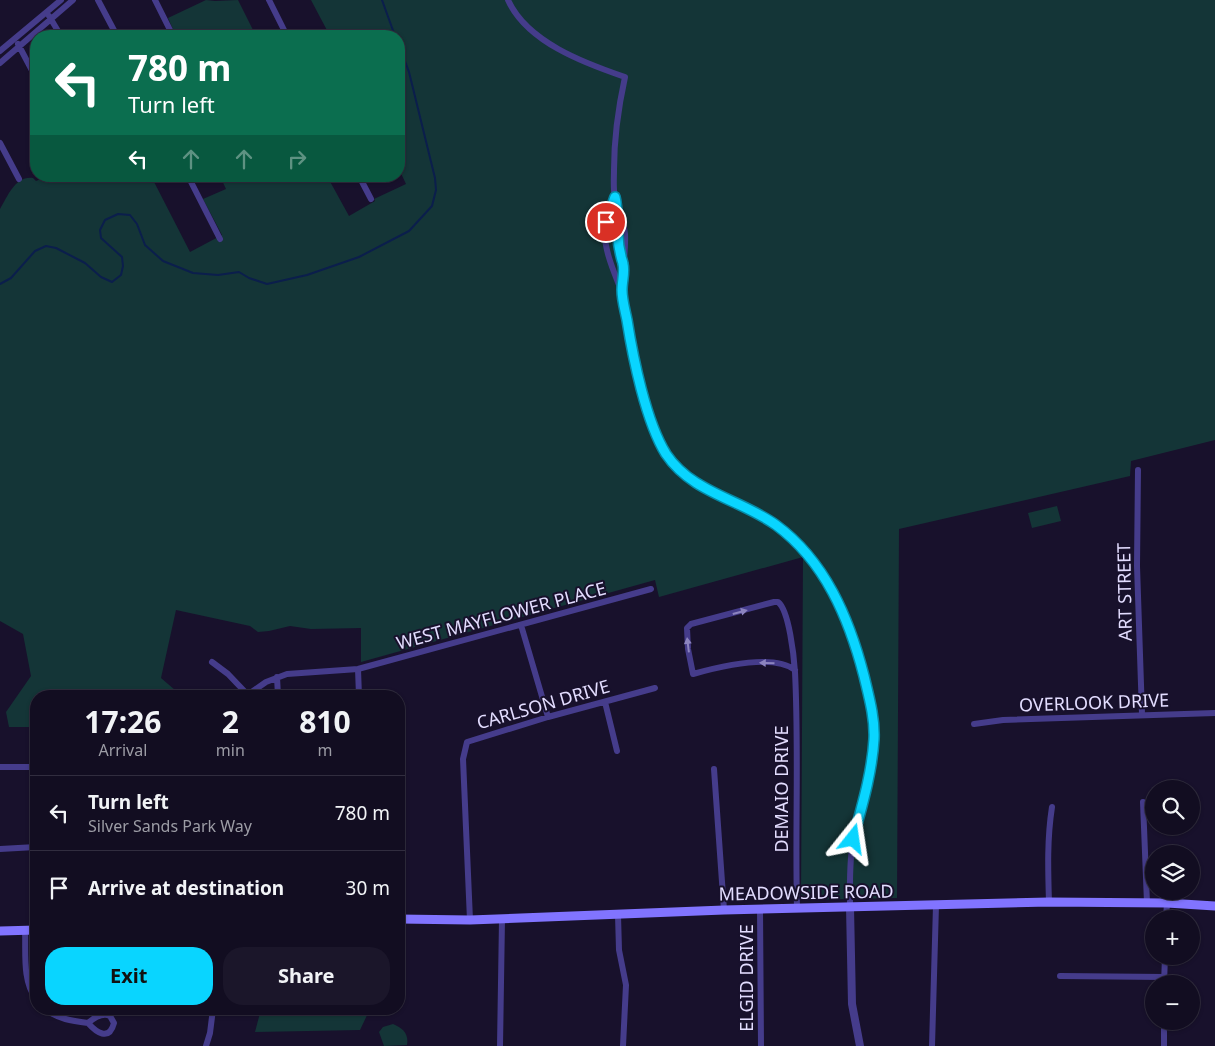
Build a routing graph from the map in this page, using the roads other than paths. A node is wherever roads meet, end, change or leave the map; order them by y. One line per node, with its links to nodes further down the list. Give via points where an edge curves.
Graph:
1 (61, 0): 7 (street)
2 (74, 0): 7 (street)
3 (98, 0): 10 (street)
4 (155, 0): 11 (street)
5 (269, 0): 12 (street)
6 (508, 0): 23 (street, via 521,21 566,54 625,77 615,130)
7 (49, 16): 8 (street); 9 (street); 14 (street)
8 (35, 30)
9 (57, 30)
10 (114, 30)
11 (170, 30)
12 (284, 30)
13 (30, 36): 15 (street)
14 (16, 38): 15 (street); 16 (street)
15 (20, 46): 17 (street); 18 (street)
16 (0, 52)
17 (0, 63)
18 (30, 66)
19 (0, 143): 20 (street)
20 (19, 179)
21 (191, 182): 25 (street)
22 (362, 182): 24 (street)
23 (615, 197): 26 (street, via 623,263); 26 (street, via 605,232 607,249)
24 (371, 199)
25 (220, 239)
26 (622, 291): 57 (street, via 642,391 666,454 699,485 775,525 799,545 826,579 852,636 869,696 874,738 869,776 851,852)
27 (1138, 470): 41 (street, ART STREET, via 1137,566)
28 (651, 589): 29 (street, WEST MAYFLOWER PLACE)
29 (521, 625): 31 (street, WEST MAYFLOWER PLACE); 42 (street)
30 (212, 662): 35 (street)
31 (358, 670): 33 (street, WEST MAYFLOWER PLACE, via 296,672); 38 (street)
32 (795, 670): 32 (street, DEMAIO DRIVE, one-way to 32, via 787,664 746,662 693,674 687,628 691,624 778,602 783,609); 58 (street, DEMAIO DRIVE)
33 (277, 677): 36 (street, WEST MAYFLOWER PLACE); 37 (street)
34 (655, 688): 39 (street, CARLSON DRIVE)
35 (242, 690)
36 (256, 690)
37 (278, 690)
38 (359, 690)
39 (605, 702): 42 (street, CARLSON DRIVE); 44 (street)
40 (1215, 713): 41 (street, OVERLOOK DRIVE)
41 (1142, 714): 43 (street, OVERLOOK DRIVE)
42 (548, 717): 65 (street, CARLSON DRIVE, via 467,742 463,759)
43 (974, 724)
44 (617, 751)
45 (0, 767): 46 (street)
46 (30, 767)
47 (714, 769): 60 (street)
48 (1143, 802): 53 (street)
49 (1052, 807): 52 (street)
50 (30, 847): 51 (street)
51 (0, 849)
52 (1049, 902): 53 (main road, MEADOWSIDE ROAD); 55 (main road, MEADOWSIDE ROAD)
53 (1147, 903): 54 (main road, MEADOWSIDE ROAD)
54 (1167, 903): 56 (main road, MEADOWSIDE ROAD); 61 (street)
55 (936, 905): 57 (main road, MEADOWSIDE ROAD); 81 (street)
56 (1215, 906)
57 (850, 907): 58 (main road, MEADOWSIDE ROAD); 80 (street, via 852,1004)
58 (797, 908): 59 (main road, MEADOWSIDE ROAD)
59 (760, 909): 60 (main road, MEADOWSIDE ROAD); 79 (street, ELGID DRIVE)
60 (724, 910): 62 (main road, MEADOWSIDE ROAD)
61 (1167, 910)
62 (618, 915): 64 (main road, MEADOWSIDE ROAD); 78 (street, via 619,950 626,984)
63 (405, 919): 65 (main road, MEADOWSIDE ROAD)
64 (502, 919): 65 (main road, MEADOWSIDE ROAD); 77 (street)
65 (470, 920)
66 (25, 930): 67 (main road); 68 (main road); 71 (street)
67 (30, 930)
68 (0, 931)
69 (1060, 976): 70 (street)
70 (1145, 979)
71 (30, 989)
72 (55, 1015): 74 (street, via 68,1021)
73 (212, 1015): 76 (street)
74 (88, 1023)
75 (1164, 1030): 82 (street)
76 (206, 1046)
77 (500, 1046)
78 (623, 1046)
79 (761, 1046)
80 (860, 1046)
81 (932, 1046)
82 (1164, 1046)

